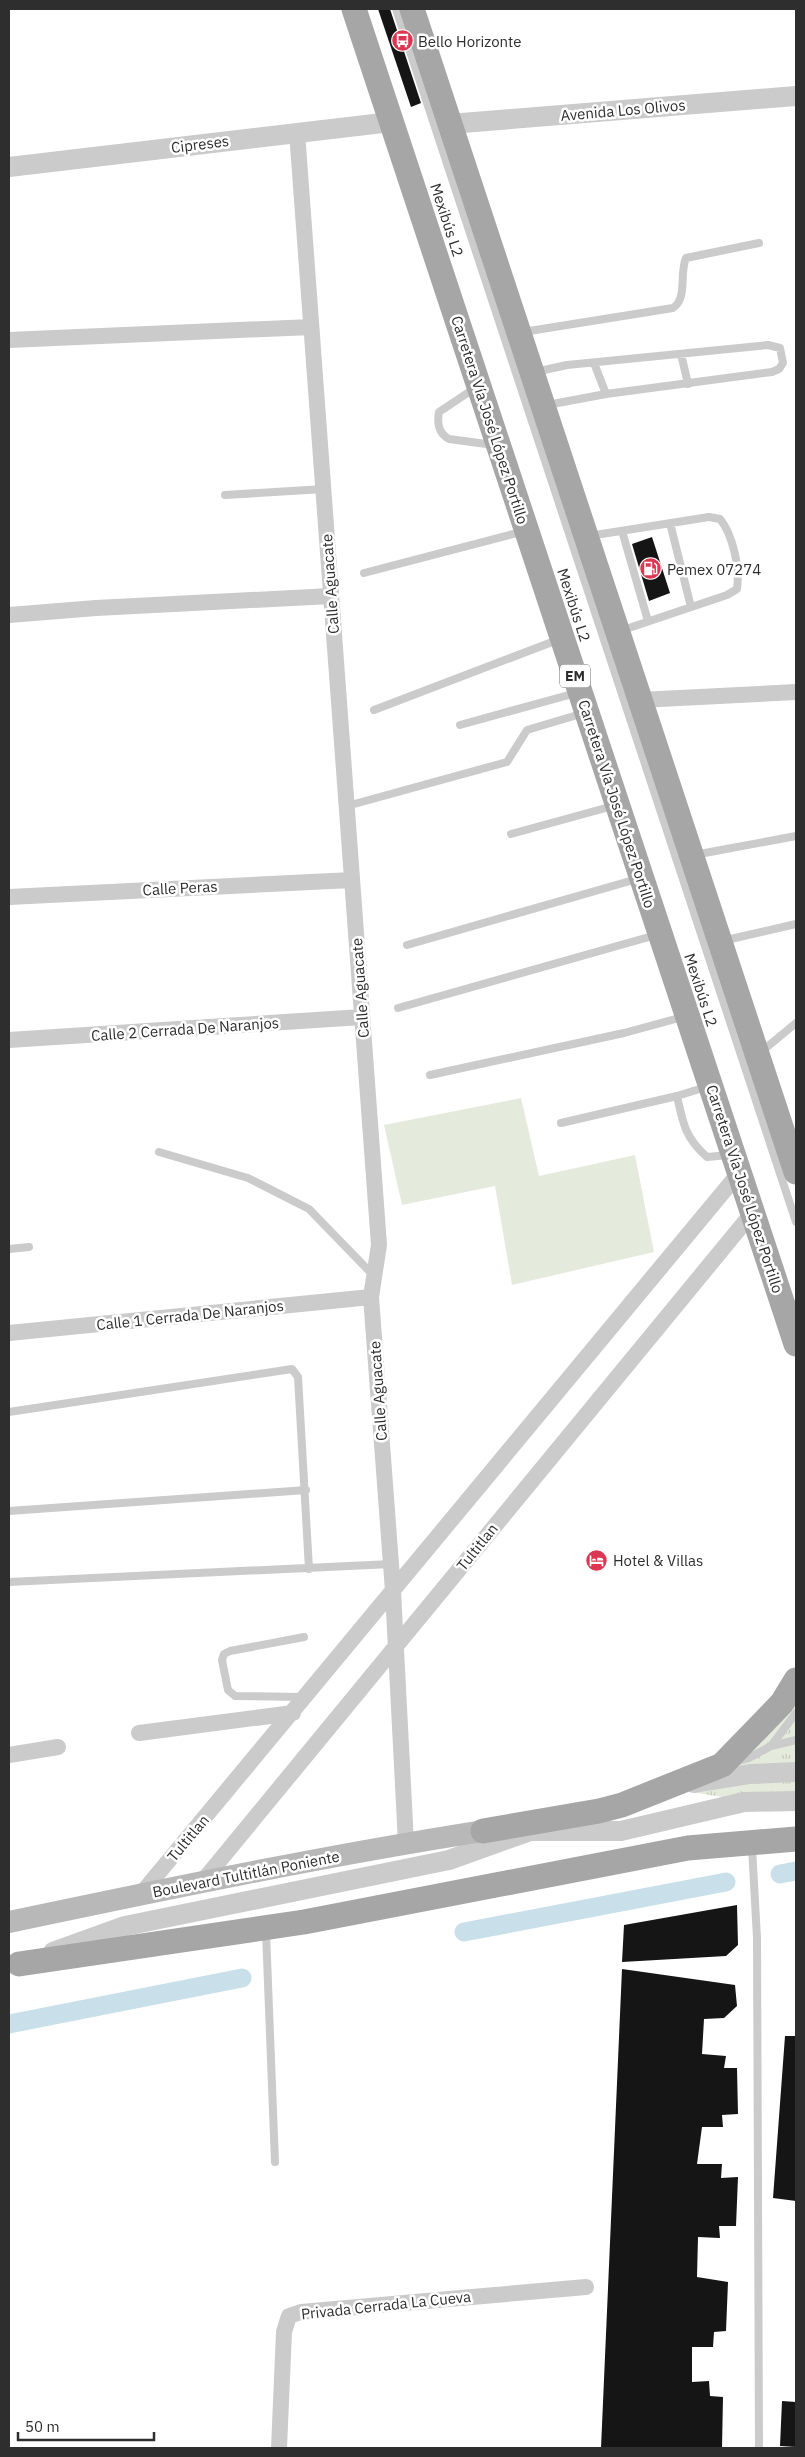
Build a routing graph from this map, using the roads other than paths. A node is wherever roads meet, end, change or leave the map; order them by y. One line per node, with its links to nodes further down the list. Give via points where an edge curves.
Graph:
1 (354, 9): 6 (main road, Carretera Vía José López Portillo / EM)
2 (363, 9): 73 (lane, Mexibús L2)
3 (396, 9): 57 (lane, Mexibús L2)
4 (412, 9): 7 (main road)
5 (796, 96): 7 (street, Avenida Los Olivos)
6 (391, 122): 8 (street, Cipreses); 18 (main road, Carretera Vía José López Portillo / EM)
7 (450, 124): 12 (main road)
8 (297, 132): 9 (street, Cipreses); 11 (street, Calle Aguacate)
9 (9, 167)
10 (759, 243): 12 (lane, via 686,258 681,297 674,308)
11 (311, 327): 13 (street); 22 (street, Calle Aguacate)
12 (519, 332): 16 (main road)
13 (9, 340)
14 (681, 354): 15 (lane); 17 (lane); 17 (lane, via 768,345 780,348 783,363 772,372)
15 (594, 362): 16 (lane); 19 (lane)
16 (533, 373): 20 (main road)
17 (688, 384): 19 (lane)
18 (479, 386): 21 (main road, Carretera Vía José López Portillo / EM); 21 (lane, via 439,412 440,430 449,439)
19 (606, 394): 20 (lane)
20 (545, 405): 27 (main road)
21 (498, 445): 25 (main road, Carretera Vía José López Portillo / EM)
22 (324, 489): 23 (lane); 29 (street, Calle Aguacate)
23 (225, 495)
24 (670, 523): 26 (lane); 30 (lane); 30 (lane, via 709,517 720,519 727,528 739,576 737,588 727,595)
25 (526, 530): 28 (lane); 34 (main road, Carretera Vía José López Portillo / EM)
26 (622, 531): 27 (lane); 32 (lane)
27 (586, 536): 33 (main road)
28 (364, 573)
29 (331, 596): 31 (street); 41 (street, Calle Aguacate)
30 (691, 607): 32 (lane)
31 (9, 615)
32 (648, 621): 33 (lane)
33 (618, 632): 36 (main road)
34 (562, 638): 37 (main road, Carretera Vía José López Portillo / EM); 38 (lane)
35 (796, 692): 36 (street)
36 (640, 700): 44 (main road)
37 (584, 702): 39 (lane, via 553,701); 40 (main road, Carretera Vía José López Portillo / EM); 41 (lane, via 527,730 507,762)
38 (374, 710)
39 (460, 725)
40 (618, 804): 42 (lane); 45 (main road, Carretera Vía José López Portillo / EM)
41 (347, 806): 46 (street, Calle Aguacate)
42 (511, 834)
43 (796, 836): 44 (lane)
44 (692, 855): 50 (main road)
45 (642, 877): 49 (main road, Carretera Vía José López Portillo / EM); 51 (lane)
46 (352, 880): 47 (street, Calle Peras); 54 (street, Calle Aguacate)
47 (9, 897)
48 (796, 924): 50 (lane)
49 (660, 934): 52 (lane); 53 (main road, Carretera Vía José López Portillo / EM)
50 (720, 941): 57 (main road)
51 (407, 945)
52 (398, 1008)
53 (688, 1016): 58 (lane); 59 (main road, Carretera Vía José López Portillo / EM)
54 (362, 1018): 56 (street, Calle 2 Cerrada De Naranjos); 71 (street, Calle Aguacate, via 379,1245)
55 (796, 1023): 57 (lane)
56 (9, 1040)
57 (751, 1059): 63 (main road); 68 (lane, Mexibús L2)
58 (430, 1075)
59 (711, 1085): 60 (lane); 65 (main road, Carretera Vía José López Portillo / EM)
60 (677, 1096): 62 (lane); 65 (lane, via 685,1132 693,1146 706,1157)
61 (796, 1105): 63 (main road)
62 (561, 1123)
63 (780, 1124): 66 (main road)
64 (159, 1152): 71 (lane, via 248,1178 309,1209)
65 (736, 1164): 67 (main road, Carretera Vía José López Portillo / EM); 82 (street, Tultitlan)
66 (796, 1170)
67 (753, 1212): 75 (main road, Carretera Vía José López Portillo / EM); 84 (street, Tultitlan)
68 (796, 1222)
69 (29, 1247): 70 (lane)
70 (9, 1249)
71 (374, 1276): 72 (street, Calle Aguacate)
72 (371, 1297): 74 (street, Calle 1 Cerrada De Naranjos); 79 (street, Calle Aguacate)
73 (796, 1324)
74 (9, 1333)
75 (796, 1344)
76 (9, 1412): 77 (lane, via 292,1369 298,1377)
77 (306, 1490): 78 (lane); 80 (lane)
78 (9, 1511)
79 (391, 1564): 80 (lane); 82 (street, Calle Aguacate)
80 (309, 1569): 81 (lane)
81 (9, 1582)
82 (393, 1591): 84 (street, Calle Aguacate); 86 (street, Tultitlan)
83 (304, 1637): 86 (lane, via 230,1651 222,1660 228,1690 235,1696)
84 (395, 1647): 100 (street, Calle Aguacate); 101 (street, Tultitlan)
85 (796, 1680): 94 (main road, via 782,1703)
86 (306, 1697): 87 (street, Tultitlan)
87 (293, 1713): 89 (street); 102 (street, Tultitlan)
88 (796, 1713): 91 (lane)
89 (139, 1733)
90 (796, 1740): 91 (lane)
91 (771, 1746): 94 (lane, via 749,1758)
92 (58, 1747): 93 (street)
93 (9, 1755)
94 (722, 1765): 97 (main road, via 622,1805)
95 (796, 1772): 105 (street, Boulevard Tultitlán Poniente, via 750,1774 649,1790 449,1860 125,1926)
96 (796, 1801): 97 (street, via 744,1802 621,1830)
97 (483, 1831): 100 (main road, Boulevard Tultitlán Poniente)
98 (796, 1839): 99 (main road)
99 (752, 1842): 104 (main road, via 688,1848); 109 (lane, via 757,1938)
100 (406, 1843): 101 (main road, Boulevard Tultitlán Poniente)
101 (202, 1882): 102 (main road, Boulevard Tultitlán Poniente)
102 (141, 1894): 103 (main road, Boulevard Tultitlán Poniente)
103 (9, 1922)
104 (266, 1928): 105 (main road); 106 (lane)
105 (14, 1965)
106 (275, 2162)
107 (586, 2287): 108 (street, Privada Cerrada La Cueva, via 301,2312 289,2316 284,2332)
108 (279, 2448)
109 (759, 2448)

